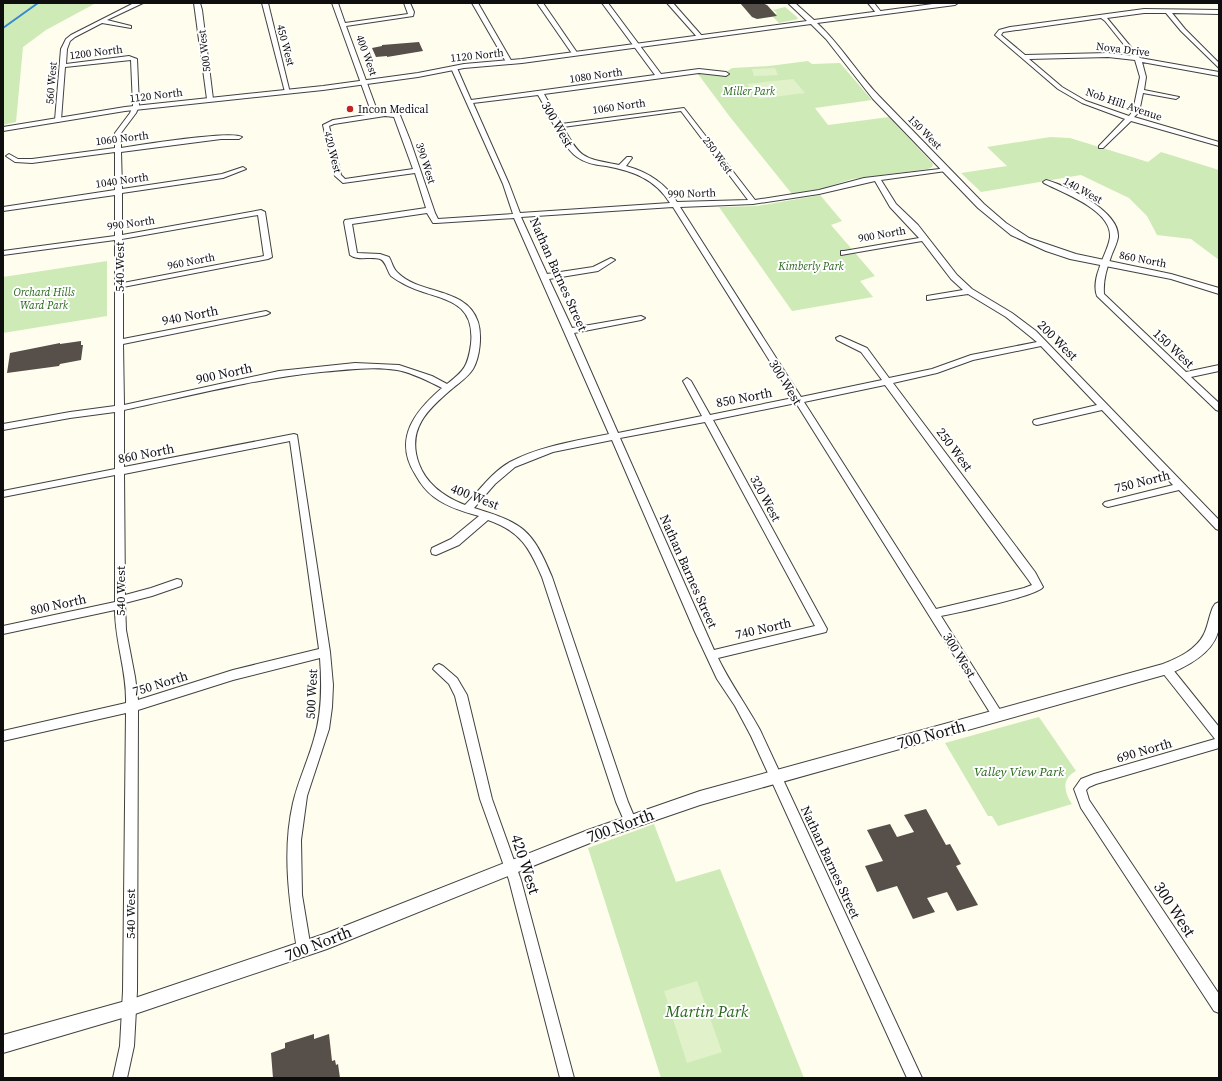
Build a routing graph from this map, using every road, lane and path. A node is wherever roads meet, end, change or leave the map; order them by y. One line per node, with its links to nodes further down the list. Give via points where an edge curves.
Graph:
1 (140, 3): 17 (street)
2 (197, 3): 38 (street, 500 West)
3 (265, 3): 35 (street, 450 West)
4 (335, 3): 19 (street, 400 West)
5 (407, 3): 19 (street, via 411,15)
6 (475, 3): 26 (street)
7 (540, 3): 23 (street)
8 (605, 3): 22 (street)
9 (670, 3): 21 (street)
10 (791, 3): 18 (street, 150 West)
11 (871, 3): 15 (street)
12 (955, 3): 15 (street, 1120 North)
13 (1167, 11): 14 (street); 16 (street); 28 (street)
14 (1219, 12)
15 (879, 13): 18 (street, 1120 North)
16 (1102, 16): 24 (street, Nob Hill Avenue, via 1010,29 998,34); 25 (street)
17 (102, 21): 20 (street); 27 (street, 560 West, via 68,40 64,49)
18 (812, 22): 21 (street, 1120 North); 55 (street, 150 West, via 828,38 868,89)
19 (343, 25): 33 (street, 400 West)
20 (129, 27)
21 (700, 37): 22 (street, 1120 North)
22 (636, 46): 23 (street, 1120 North); 32 (street)
23 (575, 54): 26 (street, 1120 North)
24 (1023, 57): 25 (street, Nova Drive, via 1098,55); 43 (street, Nob Hill Avenue, via 1074,97 1094,107)
25 (1138, 59): 31 (street, Nova Drive); 34 (street, via 1143,74)
26 (509, 62): 29 (street, 1120 North)
27 (63, 66): 40 (street, 1200 North, via 134,59); 44 (street, 560 West)
28 (1219, 66)
29 (454, 68): 33 (street, 1120 North); 39 (street, Nathan Barnes Street)
30 (726, 74): 32 (street, 1080 North, via 699,71)
31 (1219, 74)
32 (659, 76): 36 (street, 1080 North)
33 (364, 83): 35 (street, 1120 North); 42 (street, 400 West)
34 (1141, 91): 37 (street); 43 (street, via 1137,109)
35 (288, 92): 38 (street, 1120 North)
36 (540, 93): 39 (street, 1080 North); 45 (street, 300 West)
37 (1176, 97)
38 (210, 99): 40 (street, 1120 North)
39 (470, 102): 64 (street, Nathan Barnes Street)
40 (136, 108): 44 (street, 1120 North); 50 (street, 540 West, via 120,129)
41 (682, 109): 45 (street, 1060 North); 60 (street, 250 West)
42 (376, 115): 56 (street, 390 West, via 394,114 399,117); 56 (street, 420 West, via 326,125 338,176 343,181)
43 (1130, 118): 48 (street, Nob Hill Avenue); 49 (street)
44 (58, 120): 46 (street, 1120 North)
45 (559, 126): 53 (street, 300 West, via 573,150 582,158)
46 (3, 129)
47 (239, 137): 50 (street, 1060 North, via 221,136)
48 (1219, 144)
49 (1101, 147)
50 (119, 150): 51 (street, 1060 North, via 24,162); 59 (street, 540 West)
51 (9, 156)
52 (629, 158): 53 (street)
53 (621, 167): 61 (street, 300 West, via 640,172 657,182)
54 (243, 169): 59 (street, 1040 North, via 223,176)
55 (946, 169): 57 (street, 990 North); 70 (street, 150 West, via 1006,228 1036,244)
56 (417, 171): 63 (street, 390 West)
57 (878, 178): 60 (street, 990 North, via 853,182 813,194); 67 (street, 200 West, via 893,205)
58 (1046, 182): 73 (street, 140 West, via 1094,206 1108,219 1113,228 1114,238)
59 (119, 192): 62 (street, 1040 North); 66 (street, 540 West)
60 (753, 202): 61 (street, 990 North)
61 (675, 205): 64 (street, 990 North); 90 (street, 300 West)
62 (3, 209)
63 (430, 210): 65 (street, 390 West); 89 (street, 400 West, via 348,222 354,254 383,257 400,280 453,300 468,311 475,329 473,358 468,370)
64 (518, 216): 65 (street, 990 North); 74 (street, Nathan Barnes Street)
65 (436, 221)
66 (119, 236): 68 (street, 990 North); 71 (street, 990 North, via 261,212); 75 (street, 540 West)
67 (924, 239): 69 (street, 900 North); 76 (street, 200 West, via 949,273)
68 (3, 253)
69 (844, 253)
70 (1063, 253): 73 (street, 860 North)
71 (268, 257): 75 (street, 960 North)
72 (612, 260): 74 (street, via 596,268)
73 (1104, 263): 77 (street, 860 North, via 1174,277); 86 (street, 150 West, via 1100,289 1104,299)
74 (545, 277): 81 (street, Nathan Barnes Street)
75 (118, 286): 83 (street, 540 West)
76 (969, 291): 78 (street); 84 (street, 200 West, via 1019,322)
77 (1219, 291)
78 (930, 298)
79 (266, 313): 83 (street, 940 North)
80 (641, 318): 81 (street)
81 (569, 330): 97 (street, Nathan Barnes Street)
82 (840, 338): 88 (street, 250 West, via 864,350)
83 (119, 342): 92 (street, 540 West)
84 (1043, 343): 88 (street, 850 North, via 971,358 934,371); 91 (street, 200 West)
85 (1219, 368): 86 (street)
86 (1184, 375): 93 (street, 150 West)
87 (687, 381): 94 (street, 320 West)
88 (887, 382): 90 (street, 850 North); 110 (street, 250 West, via 1038,586 1026,592)
89 (448, 388): 92 (street, 900 North, via 429,378 399,368 355,366 279,374); 103 (street, 400 West, via 424,410 414,424 410,438 410,454 419,476 428,487 445,501)
90 (798, 400): 94 (street, 850 North); 110 (street, 300 West)
91 (1105, 406): 95 (street); 100 (street, 200 West)
92 (119, 408): 96 (street, 900 North); 99 (street, 540 West)
93 (1219, 408)
94 (707, 418): 97 (street, 850 North); 111 (street, 320 West)
95 (1037, 422)
96 (3, 427)
97 (614, 436): 103 (street, 850 North, via 551,449 522,460 501,473); 114 (street, Nathan Barnes Street)
98 (294, 437): 99 (street, 860 North); 113 (street, 500 West)
99 (119, 472): 101 (street, 860 North); 108 (street, 540 West)
100 (1182, 486): 102 (street, 750 North); 105 (street, 200 West)
101 (3, 494)
102 (1108, 504)
103 (467, 509): 104 (street, 400 West)
104 (486, 516): 106 (street, via 455,542); 124 (street, 400 West, via 520,532 539,557)
105 (1219, 526)
106 (436, 551)
107 (176, 583): 108 (street, 800 North)
108 (120, 602): 112 (street, 800 North); 117 (street, 540 West, via 120,634 130,674)
109 (1219, 606): 116 (street, 700 North, via 1212,631 1201,649 1185,661)
110 (934, 614): 118 (street, 300 West)
111 (822, 629): 114 (street, 740 North)
112 (3, 630)
113 (325, 652): 117 (street, 750 North, via 233,675); 126 (street, 500 West, via 328,687 325,719 301,797 294,834 294,871)
114 (711, 656): 122 (street, Nathan Barnes Street, via 751,722)
115 (439, 669): 125 (street, 420 West, via 453,681 461,695 486,799)
116 (1166, 669): 118 (street, 700 North); 120 (street)
117 (132, 706): 119 (street, 750 North); 128 (street, 540 West)
118 (998, 716): 122 (street, 700 North)
119 (3, 736)
120 (1219, 736)
121 (1219, 743): 123 (street, 690 North, via 1094,779)
122 (776, 776): 124 (street, 700 North); 132 (street, Nathan Barnes Street)
123 (1080, 789): 127 (street, 300 West, via 1085,804)
124 (630, 821): 125 (street, 700 North)
125 (511, 867): 126 (street, 700 North); 131 (street, 420 West)
126 (304, 949): 128 (street, 700 North)
127 (1219, 1006)
128 (129, 1008): 129 (street, 700 North); 130 (street, 540 West, via 127,1046)
129 (3, 1044)
130 (120, 1078)
131 (567, 1078)
132 (915, 1078)

